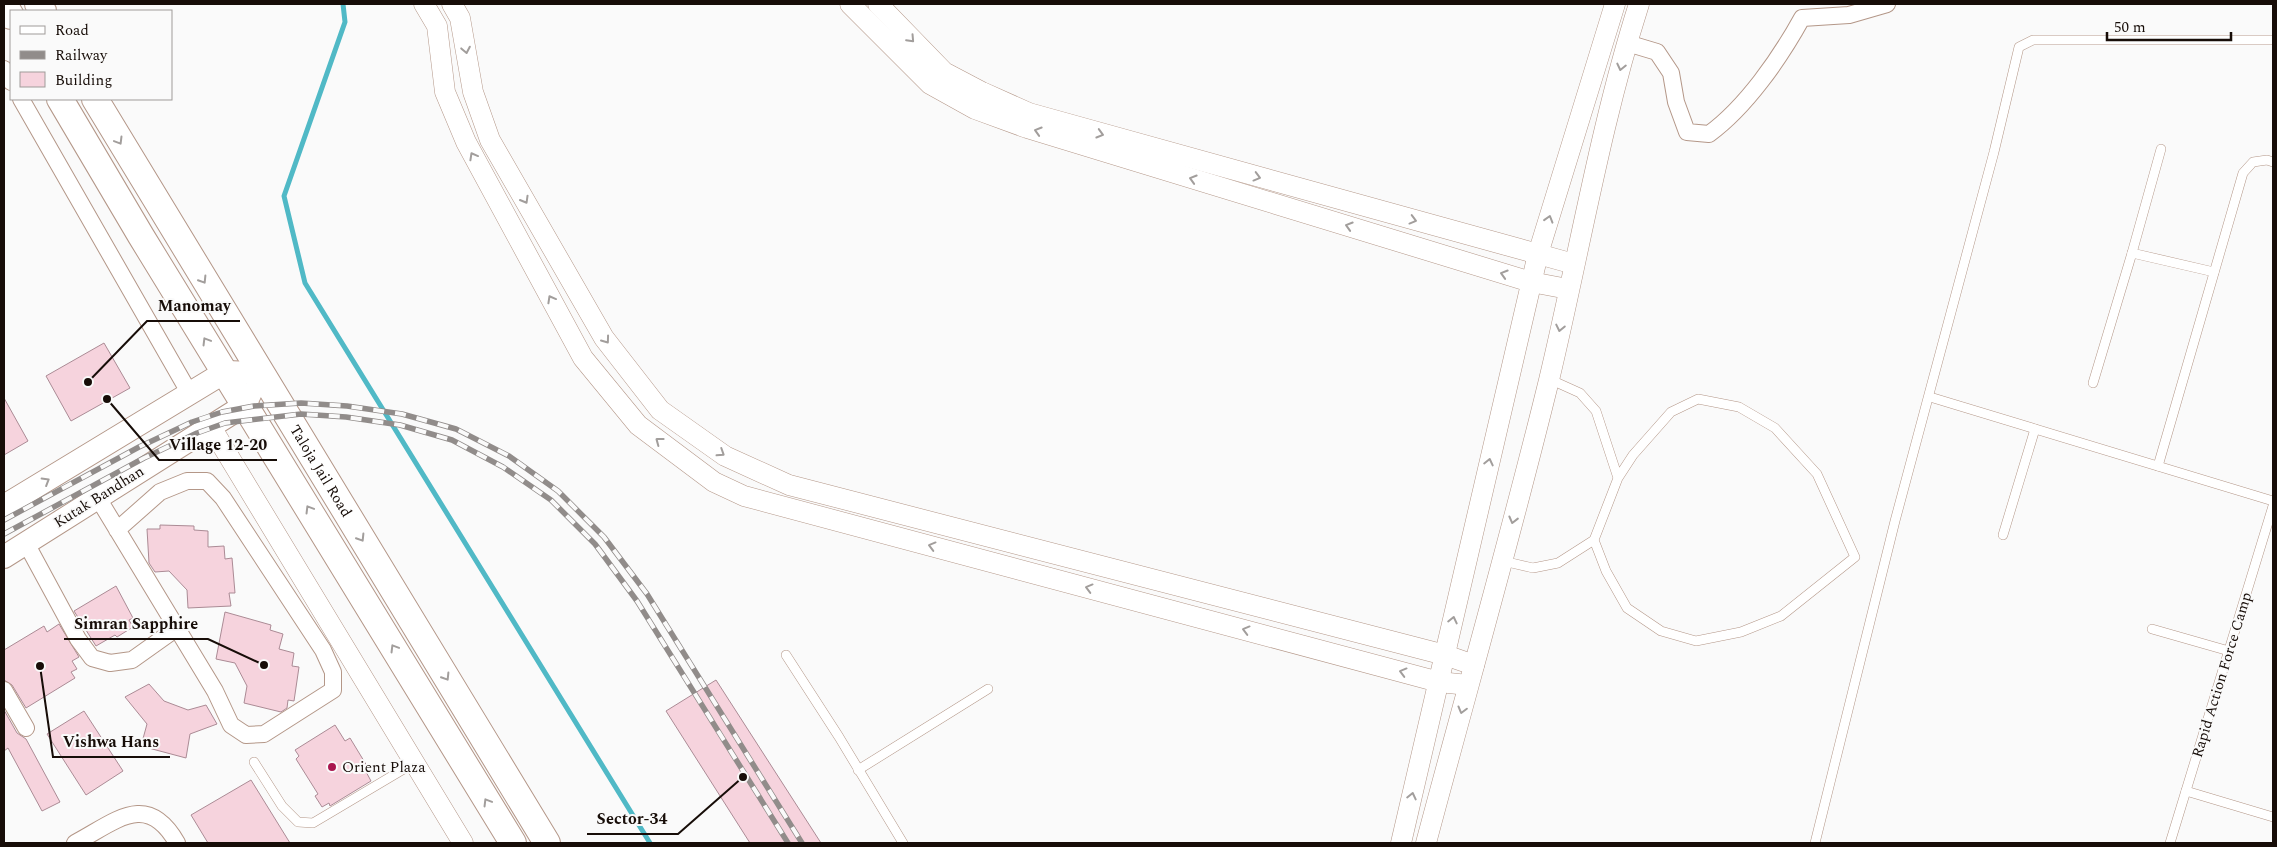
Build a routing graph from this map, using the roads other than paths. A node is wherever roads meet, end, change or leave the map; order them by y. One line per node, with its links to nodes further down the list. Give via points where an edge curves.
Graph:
1 (424, 4): 48 (street, one-way to 1, via 744,496 714,482 638,425 583,358 466,142 445,92 437,26)
2 (452, 4): 45 (street, one-way to 45, via 460,18 473,92 490,140 604,338 660,410 725,456 789,485)
3 (850, 4): 19 (street, one-way to 3, via 1027,128 975,109 930,84)
4 (878, 4): 16 (street, one-way to 16, via 944,72 1029,113)
5 (1615, 4): 16 (street, one-way to 5)
6 (1639, 4): 9 (street)
7 (1887, 4): 9 (street, via 1849,15 1802,18 1784,50 1727,121 1709,134 1687,132 1676,102 1671,73 1657,52)
8 (2273, 40): 26 (lane, via 2033,40 2018,47 1992,162)
9 (1626, 43): 17 (street, one-way to 17)
10 (22, 100): 25 (street)
11 (61, 100): 21 (main road, Taloja Jail Road, one-way to 11)
12 (95, 100): 22 (main road, Taloja Jail Road, one-way to 22)
13 (2161, 149): 15 (lane)
14 (2273, 162): 18 (lane, via 2253,162 2243,173)
15 (2132, 253): 18 (lane); 24 (lane)
16 (1538, 254): 17 (street); 19 (street)
17 (1574, 264): 20 (street)
18 (2214, 272): 30 (lane)
19 (1531, 282): 20 (street); 45 (street, one-way to 19)
20 (1568, 289): 23 (street, one-way to 23)
21 (224, 372): 22 (main road); 25 (main road); 27 (main road, Taloja Jail Road)
22 (260, 373): 27 (main road); 62 (main road, Taloja Jail Road, one-way to 62)
23 (1549, 379): 31 (lane, via 1580,393 1596,411); 41 (street, one-way to 41)
24 (2093, 383)
25 (190, 394): 34 (main road, one-way to 25)
26 (1930, 397): 29 (lane); 66 (lane, via 1895,521)
27 (245, 405): 28 (main road, Kutak Bandhan); 61 (main road, Taloja Jail Road, one-way to 27)
28 (211, 427): 32 (main road, Kutak Bandhan); 54 (street)
29 (2035, 429): 30 (lane); 37 (lane)
30 (2158, 466): 33 (lane)
31 (1618, 478): 38 (lane); 38 (lane, via 1633,455 1671,412 1698,399 1739,407 1775,428 1817,474 1855,557 1781,616 1741,632 1696,642 1661,631 1627,608 1606,571)
32 (98, 498): 36 (street); 39 (main road, Kutak Bandhan)
33 (2273, 501)
34 (4, 506)
35 (2273, 506): 44 (lane, Rapid Action Force Camp)
36 (116, 530): 42 (street); 42 (street, via 160,492 187,482 207,481 224,498 323,650 333,672 333,690 264,734 246,735 231,725 215,691)
37 (2003, 535)
38 (1594, 540): 41 (lane, via 1558,564 1533,568)
39 (26, 543): 40 (main road, Kutak Bandhan); 42 (street, via 78,639 92,658 110,663 132,660)
40 (4, 557)
41 (1503, 560): 47 (street)
42 (177, 628)
43 (2152, 629): 44 (lane)
44 (2229, 651): 56 (lane, Rapid Action Force Camp)
45 (1445, 654): 47 (street); 48 (street)
46 (786, 655): 55 (lane)
47 (1474, 665): 49 (street)
48 (1439, 682): 49 (street); 64 (street, one-way to 48)
49 (1468, 685): 65 (street, one-way to 65)
50 (988, 689): 55 (lane)
51 (4, 690): 52 (street)
52 (26, 728)
53 (254, 762): 54 (lane, via 282,806 298,822 313,823)
54 (414, 763): 60 (street)
55 (858, 770): 63 (lane)
56 (2186, 791): 57 (lane); 67 (lane, Rapid Action Force Camp)
57 (2273, 817)
58 (75, 843): 59 (street, via 129,814 137,813 144,813 163,823)
59 (177, 843)
60 (463, 843)
61 (513, 843)
62 (547, 843)
63 (903, 843)
64 (1401, 843)
65 (1426, 843)
66 (1815, 843)
67 (2170, 843)

